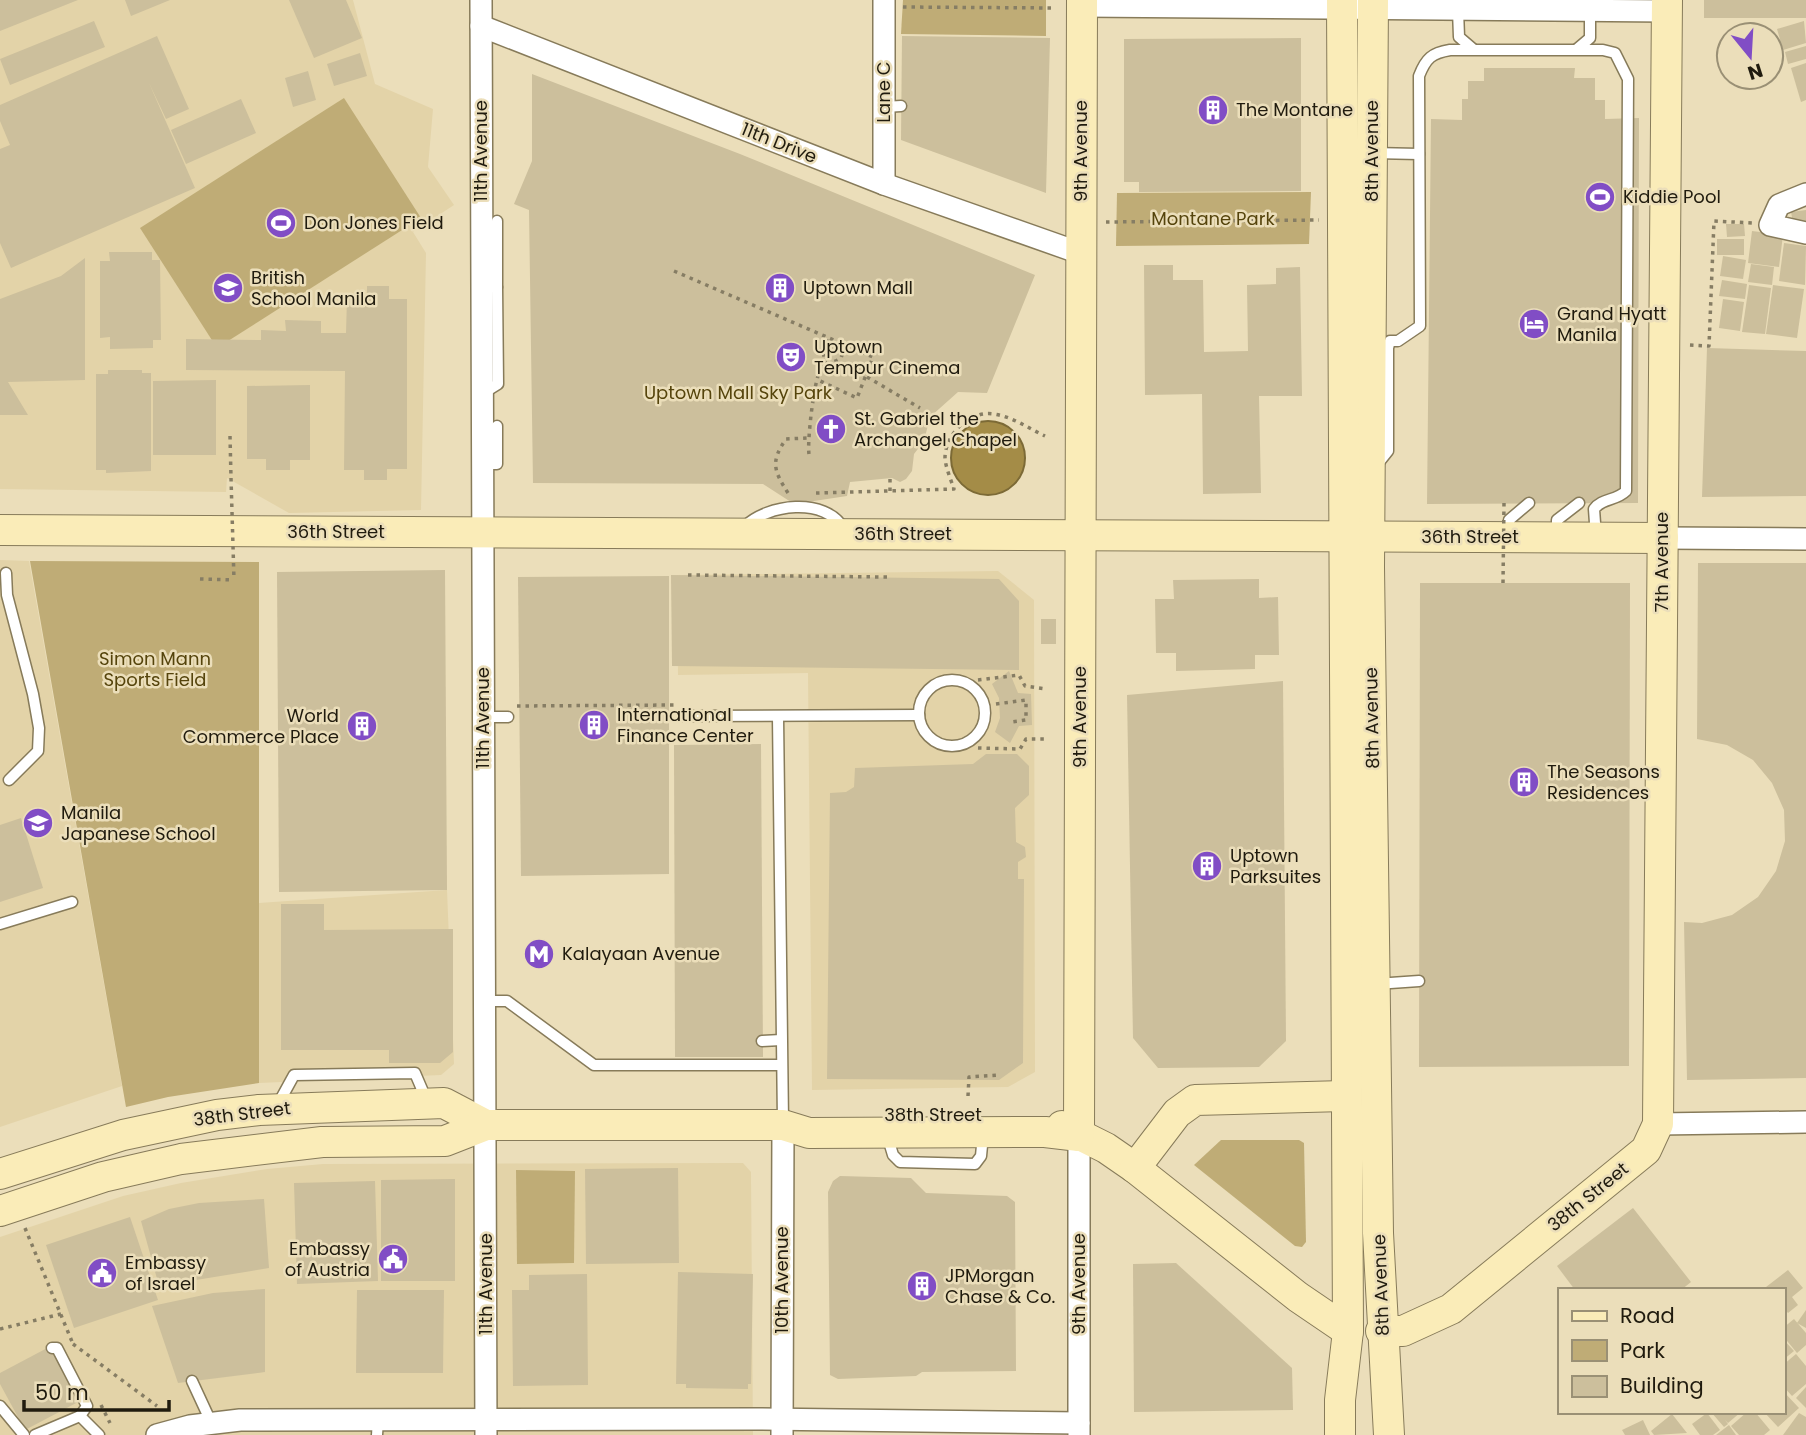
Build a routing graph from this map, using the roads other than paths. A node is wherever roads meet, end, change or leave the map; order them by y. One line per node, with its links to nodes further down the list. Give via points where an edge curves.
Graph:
1 (481, 0): 9 (street, 11th Avenue)
2 (891, 4): 14 (street, Lane C, via 892,107)
3 (1073, 4): 4 (street); 18 (street, 9th Avenue)
4 (1342, 5): 5 (street); 28 (street, 8th Avenue, via 1342,220)
5 (1372, 5): 7 (street); 12 (street, 8th Avenue)
6 (1667, 5): 8 (street); 32 (street, 7th Avenue)
7 (1458, 10): 8 (street); 10 (lane, via 1461,43)
8 (1590, 11): 11 (lane, via 1590,38)
9 (481, 26): 14 (street, 11th Drive); 19 (street, 11th Avenue)
10 (1477, 51): 11 (lane); 13 (lane, via 1434,52 1424,64 1419,76)
11 (1571, 51): 31 (lane, via 1615,53 1628,79 1626,491 1594,509)
12 (1372, 153): 13 (lane); 22 (street, 8th Avenue)
13 (1419, 154): 22 (lane, via 1420,326 1398,341 1390,341 1388,452)
14 (884, 184): 18 (street, 11th Drive)
15 (1806, 194): 17 (street, via 1779,205 1770,225)
16 (497, 222): 19 (lane)
17 (1806, 233)
18 (1080, 253): 27 (street, 9th Avenue)
19 (489, 287): 21 (street, 11th Avenue)
20 (496, 426): 21 (lane, via 497,464)
21 (482, 464): 26 (street, 11th Avenue)
22 (1370, 473): 28 (street, 8th Avenue)
23 (1529, 503): 29 (lane, via 1509,520)
24 (1579, 503): 30 (lane, via 1557,520)
25 (0, 530): 26 (street, 36th Street)
26 (483, 533): 27 (street, 36th Street); 38 (street, 11th Avenue)
27 (1079, 536): 28 (street, 36th Street); 54 (street, 9th Avenue)
28 (1356, 537): 29 (street, 36th Street); 44 (street, 8th Avenue); 49 (street, 8th Avenue)
29 (1509, 537): 30 (street, 36th Street)
30 (1557, 537): 31 (street, 36th Street)
31 (1596, 537): 32 (street, 36th Street)
32 (1663, 538): 33 (street, 36th Street); 51 (street, 7th Avenue)
33 (1806, 539)
34 (6, 573): 40 (lane, via 7,596 39,728 38,751)
35 (682, 710): 39 (lane)
36 (508, 712): 38 (lane)
37 (919, 715): 37 (lane, via 925,732 950,746 975,736 985,711 980,694 966,682 947,680 929,689); 39 (lane)
38 (484, 717): 45 (street, 11th Avenue)
39 (778, 717): 46 (lane)
40 (9, 780)
41 (72, 902): 42 (lane)
42 (0, 924)
43 (1419, 981): 44 (lane)
44 (1376, 984): 59 (street, 8th Avenue)
45 (485, 1001): 48 (lane, via 508,1002 594,1065); 52 (street, 11th Avenue)
46 (781, 1040): 47 (lane); 48 (lane)
47 (762, 1041)
48 (781, 1065): 53 (lane)
49 (1344, 1096): 55 (street, via 1195,1100 1177,1112); 58 (street, 8th Avenue)
50 (1806, 1122): 51 (street)
51 (1658, 1124): 59 (street, 38th Street, via 1646,1150 1451,1309 1403,1331)
52 (485, 1125): 53 (street, 38th Street); 56 (street, 38th Street, via 444,1103 276,1109 173,1123); 57 (street, 38th Street, via 445,1141 322,1142 222,1152 103,1177); 65 (street, 11th Avenue)
53 (783, 1125): 54 (street, 38th Street, via 809,1133 1045,1132); 54 (street, 38th Street, via 810,1114 1045,1115); 66 (street, 10th Avenue)
54 (1079, 1136): 55 (street, 38th Street, via 1106,1147); 69 (street, 9th Avenue)
55 (1135, 1168): 58 (street, 38th Street)
56 (0, 1174)
57 (11, 1217)
58 (1348, 1331): 74 (street, 8th Avenue); 75 (street, via 1357,1379)
59 (1381, 1331): 76 (street, via 1373,1380); 77 (street, 8th Avenue)
60 (52, 1348): 63 (lane, via 57,1348 87,1406)
61 (192, 1381): 64 (lane)
62 (0, 1406): 70 (lane)
63 (80, 1416): 71 (lane); 72 (lane)
64 (211, 1422): 67 (street); 73 (street)
65 (486, 1427): 66 (street); 67 (street)
66 (782, 1427): 68 (street)
67 (378, 1428)
68 (975, 1428): 69 (street)
69 (1079, 1429)
70 (24, 1435)
71 (35, 1435)
72 (99, 1435)
73 (157, 1435)
74 (1340, 1435)
75 (1359, 1435)
76 (1373, 1435)
77 (1389, 1435)

